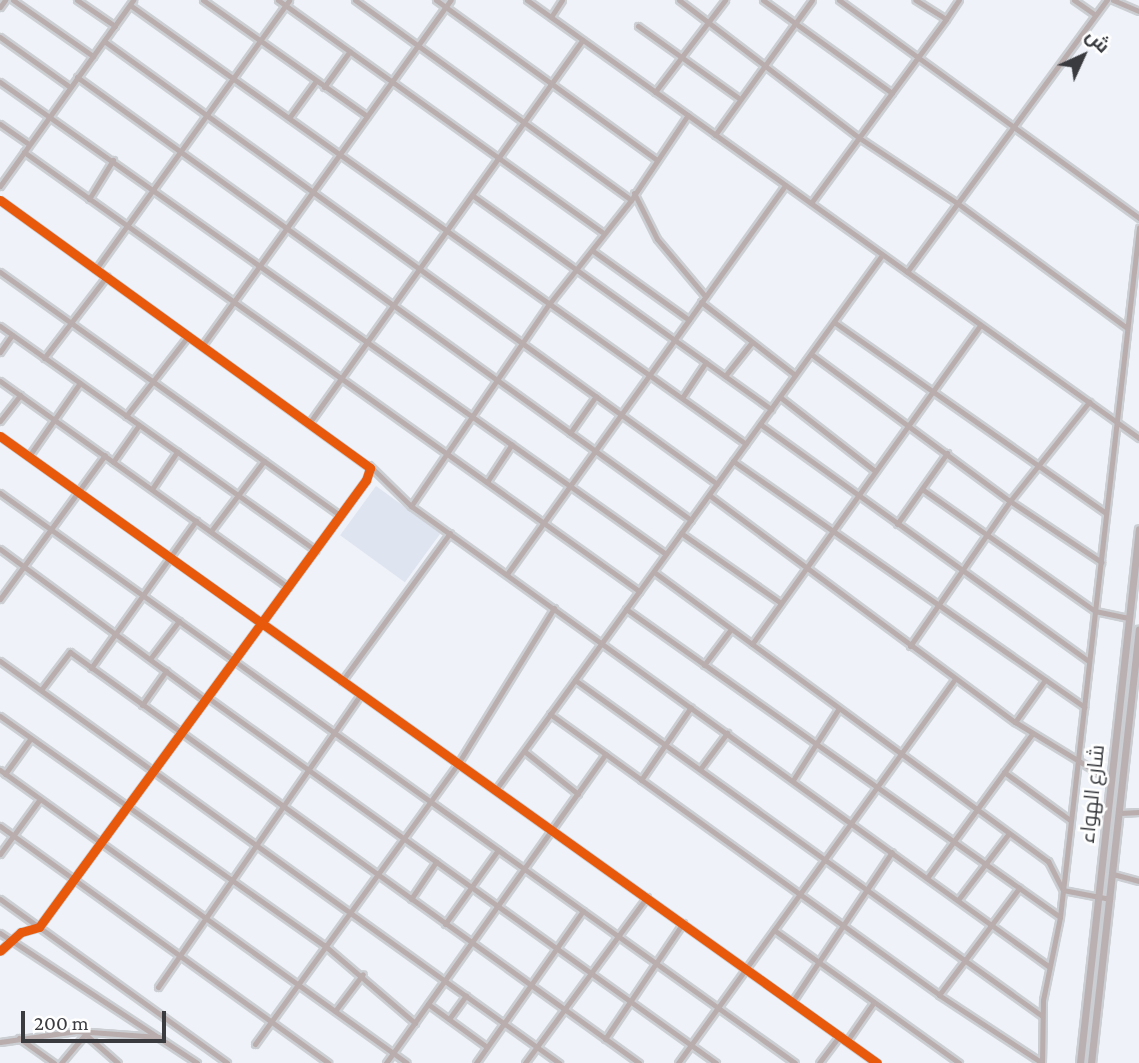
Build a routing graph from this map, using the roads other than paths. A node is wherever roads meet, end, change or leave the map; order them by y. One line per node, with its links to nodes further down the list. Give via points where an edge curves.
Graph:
1 (5, 0): 24 (street)
2 (13, 0): 41 (street)
3 (77, 0): 33 (street)
4 (203, 0): 25 (street)
5 (216, 0): 25 (street)
6 (278, 0): 22 (street)
7 (355, 0): 39 (street)
8 (436, 0): 26 (street)
9 (451, 0): 26 (street)
10 (527, 0): 29 (street)
11 (562, 0): 29 (street)
12 (679, 0): 31 (street)
13 (725, 0): 31 (street)
14 (763, 0): 32 (street)
15 (812, 0): 32 (street)
16 (839, 0): 43 (street)
17 (916, 0): 30 (street)
18 (959, 0): 30 (street)
19 (1074, 0): 28 (street)
20 (1107, 0): 28 (street)
21 (1113, 0): 27 (street)
22 (287, 2): 38 (street); 40 (street)
23 (131, 3): 33 (street); 46 (street)
24 (0, 6)
25 (212, 6): 38 (street)
26 (446, 7): 39 (street); 50 (street)
27 (1139, 11)
28 (1094, 14): 63 (street)
29 (551, 17): 37 (street)
30 (946, 19): 43 (street)
31 (705, 21): 42 (street); 44 (street)
32 (795, 24): 44 (street); 54 (street)
33 (115, 26): 36 (street)
34 (638, 26): 42 (street)
35 (0, 37): 51 (street)
36 (104, 40): 41 (street); 56 (street)
37 (582, 40): 50 (street); 53 (street)
38 (260, 41): 46 (street); 47 (street)
39 (418, 45): 49 (street); 61 (street)
40 (350, 51): 49 (street); 52 (street)
41 (93, 56): 45 (street)
42 (680, 57): 53 (street); 55 (street)
43 (918, 58): 54 (street); 63 (street)
44 (763, 67): 55 (street); 65 (street)
45 (77, 77): 51 (street); 67 (street)
46 (233, 79): 56 (street); 60 (street)
47 (316, 81): 52 (street); 60 (street)
48 (0, 82): 59 (street)
49 (392, 82): 58 (street); 70 (street)
50 (551, 83): 61 (street); 71 (street)
51 (70, 87): 59 (street)
52 (324, 87): 58 (street)
53 (655, 92): 57 (street)
54 (892, 93): 65 (street)
55 (740, 99): 64 (street)
56 (207, 114): 67 (street); 78 (street)
57 (688, 115): 64 (street); 71 (street)
58 (367, 116): 69 (street)
59 (48, 117): 66 (street); 72 (street)
60 (289, 118): 69 (street)
61 (524, 122): 70 (street); 83 (street)
62 (0, 124): 66 (street)
63 (1014, 127): 85 (street); 86 (street)
64 (715, 135): 75 (street)
65 (858, 138): 84 (street); 85 (street)
66 (29, 145): 68 (street)
67 (180, 151): 77 (street); 88 (street)
68 (23, 152): 74 (street); 81 (street)
69 (340, 155): 78 (street); 90 (street)
70 (498, 158): 80 (street); 91 (street)
71 (656, 159): 79 (street)
72 (113, 160): 77 (street); 81 (street)
73 (0, 171): 74 (street)
74 (7, 176): 76 (street)
75 (785, 185): 84 (street); 101 (street)
76 (0, 186)
77 (153, 189): 87 (street); 94 (street)
78 (313, 190): 88 (street); 95 (street)
79 (634, 193): 83 (street); 101 (street, via 657,239)
80 (472, 195): 90 (street); 97 (street)
81 (89, 199): 87 (street)
82 (0, 200): 96 (street)
83 (631, 200): 91 (street)
84 (810, 203): 93 (street)
85 (957, 204): 99 (street); 110 (street)
86 (1139, 218)
87 (127, 226): 96 (street); 102 (street)
88 (286, 228): 94 (street); 104 (street)
89 (1139, 228): 110 (street)
90 (446, 231): 95 (street); 103 (street)
91 (602, 232): 92 (street)
92 (593, 251): 97 (street); 105 (street)
93 (882, 255): 99 (street); 106 (street)
94 (260, 265): 102 (street); 114 (street, via 323,314)
95 (420, 268): 104 (street); 116 (street)
96 (96, 269): 100 (street)
97 (578, 270): 103 (street); 113 (street)
98 (0, 272): 107 (street)
99 (907, 272): 108 (street)
100 (107, 276): 107 (street); 112 (street)
101 (703, 299): 105 (street); 115 (street)
102 (233, 302): 117 (street); 125 (street)
103 (549, 304): 116 (street); 122 (street)
104 (393, 305): 114 (street); 126 (street)
105 (689, 320): 113 (street)
106 (834, 322): 119 (street); 130 (street)
107 (71, 323): 120 (street); 128 (street)
108 (980, 325): 130 (street); 135 (street)
109 (0, 326): 111 (street)
110 (1128, 328): 142 (street)
111 (12, 335): 118 (street); 120 (street)
112 (188, 336): 117 (street); 128 (street)
113 (675, 340): 121 (street); 122 (street)
114 (368, 341): 125 (street); 139 (street)
115 (752, 342): 123 (street); 124 (street)
116 (523, 343): 126 (street); 132 (street)
117 (202, 346): 143 (street)
118 (0, 352)
119 (811, 354): 123 (street); 146 (street)
120 (44, 358): 129 (street)
121 (706, 362): 124 (street); 134 (street)
122 (649, 375): 134 (street); 137 (street)
123 (795, 375): 133 (street)
124 (726, 376): 136 (street)
125 (341, 379): 143 (street); 154 (street)
126 (498, 380): 139 (street); 147 (street)
127 (0, 381): 131 (street)
128 (153, 382): 138 (street); 158 (street)
129 (80, 383): 138 (street); 140 (street)
130 (934, 390): 146 (street); 162 (street)
131 (20, 395): 140 (street); 141 (street)
132 (596, 396): 137 (street); 147 (street)
133 (780, 397): 136 (street); 163 (street)
134 (682, 398): 151 (street)
135 (1089, 402): 142 (street); 162 (street)
136 (771, 409): 144 (street)
137 (621, 415): 152 (street); 165 (street)
138 (126, 416): 145 (street)
139 (472, 416): 150 (street); 154 (street)
140 (54, 419): 156 (street); 157 (street)
141 (0, 421)
142 (1117, 421): 149 (street); 176 (street)
143 (310, 422): 161 (street)
144 (760, 424): 151 (street); 173 (street)
145 (139, 425): 153 (street); 160 (street)
146 (908, 425): 155 (street); 163 (street)
147 (570, 433): 152 (street)
148 (0, 436): 157 (street)
149 (1139, 438)
150 (512, 444): 164 (street); 166 (street)
151 (746, 444): 159 (street)
152 (595, 451): 166 (street); 178 (street)
153 (177, 452): 167 (street); 171 (street)
154 (445, 453): 164 (street); 175 (street)
155 (947, 453): 168 (street); 174 (street)
156 (105, 455): 160 (street); 169 (street)
157 (29, 456): 169 (street)
158 (264, 461): 171 (street); 177 (street)
159 (733, 461): 165 (street); 185 (street)
160 (113, 462): 167 (street)
161 (367, 463): 175 (street); 177 (street, via 369,474)
162 (1037, 464): 174 (street); 176 (street)
163 (875, 471): 173 (street)
164 (487, 482): 180 (street)
165 (717, 484): 172 (street)
166 (570, 485): 180 (street); 191 (street)
167 (152, 489): 179 (street)
168 (922, 489): 181 (street); 188 (street)
169 (78, 492): 182 (street); 192 (street)
170 (0, 493): 182 (street)
171 (238, 495): 184 (street); 190 (street)
172 (709, 495): 178 (street); 195 (street)
173 (858, 495): 181 (street); 185 (street)
174 (1010, 501): 188 (street); 193 (street)
175 (411, 506): 186 (street)
176 (1106, 513): 193 (street)
177 (340, 516): 190 (street)
178 (691, 520): 187 (street)
179 (196, 521): 184 (street); 192 (street)
180 (544, 523): 198 (street); 200 (street)
181 (897, 524): 197 (street)
182 (51, 529): 194 (street); 201 (street)
183 (1139, 529): 208 (main road, شارع الهواء)
184 (211, 531): 199 (street)
185 (832, 532): 195 (street); 205 (street)
186 (450, 533): 198 (street); 227 (street)
187 (681, 533): 191 (street); 203 (street)
188 (988, 536): 197 (street); 207 (street)
189 (0, 549): 194 (street)
190 (315, 550): 199 (street)
191 (666, 554): 196 (street)
192 (170, 558): 201 (street); 210 (street)
193 (1101, 562): 207 (street)
194 (24, 566): 202 (street); 213 (street)
195 (806, 568): 203 (street); 216 (street)
196 (654, 572): 200 (street); 211 (street)
197 (962, 572): 205 (street); 220 (street)
198 (507, 574): 204 (street)
199 (288, 587): 210 (street)
200 (639, 591): 206 (street)
201 (143, 595): 209 (street); 213 (street)
202 (0, 599)
203 (780, 603): 215 (street)
204 (554, 608): 214 (street); 249 (street)
205 (939, 608): 216 (street); 226 (street)
206 (626, 609): 214 (street); 221 (street)
207 (1095, 611): 208 (street); 220 (street)
208 (1129, 618): 257 (main road, شارع الهواء)
209 (179, 621): 217 (street); 218 (street)
210 (260, 624): 218 (street); 227 (street)
211 (731, 629): 215 (street); 221 (street)
212 (1139, 631): 266 (main road, شارع الهواء)
213 (116, 634): 217 (street); 222 (street)
214 (602, 643): 225 (street); 232 (street)
215 (752, 644): 234 (street)
216 (910, 646): 224 (street)
217 (150, 659): 223 (street)
218 (234, 660): 230 (street); 239 (street)
219 (0, 661): 228 (street)
220 (1089, 661): 233 (street)
221 (704, 665): 244 (street)
222 (91, 668): 228 (street, via 70,652); 231 (street)
223 (166, 671): 230 (street); 231 (street)
224 (955, 679): 237 (street); 247 (street)
225 (575, 680): 235 (street); 243 (street)
226 (1045, 680): 233 (street); 237 (street)
227 (342, 681): 229 (street)
228 (41, 690): 252 (street)
229 (361, 694): 239 (street); 249 (street)
230 (206, 699): 238 (street); 251 (street)
231 (142, 705): 238 (street)
232 (691, 707): 240 (street); 243 (street)
233 (1084, 707): 248 (street)
234 (839, 708): 244 (street); 247 (street)
235 (550, 714): 245 (street); 246 (street)
236 (0, 716): 242 (street)
237 (1015, 722): 241 (street)
238 (181, 733): 252 (street); 264 (street)
239 (335, 733): 251 (street); 262 (street)
240 (727, 733): 250 (street); 256 (street)
241 (1032, 734): 248 (street); 254 (street)
242 (31, 738): 253 (street); 263 (street)
243 (666, 743): 250 (street); 255 (street)
244 (815, 747): 256 (street); 259 (street)
245 (524, 751): 258 (street); 260 (street)
246 (606, 754): 255 (street); 260 (street)
247 (902, 754): 259 (street); 265 (street)
248 (1078, 759): 257 (street); 268 (street)
249 (459, 762): 258 (street); 262 (street)
250 (701, 768): 281 (street)
251 (309, 770): 264 (street); 274 (street)
252 (153, 771): 263 (street); 277 (street)
253 (3, 772): 261 (street)
254 (1004, 772): 265 (street); 268 (street)
255 (641, 780): 295 (street)
256 (793, 780): 269 (street)
257 (1110, 780): 296 (main road, شارع الهواء)
258 (497, 788): 271 (street)
259 (877, 788): 269 (street); 275 (street)
260 (578, 794): 271 (street)
261 (40, 799): 273 (street); 276 (street)
262 (430, 801): 274 (street); 278 (street)
263 (127, 806): 276 (street); 289 (street)
264 (284, 806): 277 (street); 285 (street)
265 (977, 809): 272 (street); 275 (street)
266 (1120, 813): 267 (street); 286 (main road, شارع الهواء)
267 (1139, 813)
268 (1070, 820): 294 (street)
269 (850, 824): 279 (street); 281 (street)
270 (0, 826): 273 (street)
271 (552, 830): 284 (street); 297 (street)
272 (1009, 833): 283 (street); 294 (street, via 1048,862)
273 (13, 836): 280 (street); 288 (street)
274 (402, 838): 282 (street); 285 (street)
275 (953, 842): 283 (street); 287 (street)
276 (100, 843): 288 (street); 306 (street)
277 (257, 845): 289 (street); 303 (street)
278 (498, 850): 284 (street); 291 (street)
279 (892, 852): 287 (street); 292 (street)
280 (0, 854)
281 (826, 858): 292 (street); 295 (street)
282 (436, 862): 291 (street); 299 (street)
283 (985, 864): 293 (street); 301 (street)
284 (524, 869): 302 (street); 304 (street)
285 (375, 873): 299 (street); 303 (street)
286 (1113, 874): 290 (street); 300 (main road, شارع الهواء)
287 (928, 878): 301 (street)
288 (74, 879): 311 (street); 320 (street)
289 (233, 880): 306 (street); 317 (street)
290 (1139, 881)
291 (471, 887): 302 (street); 308 (street)
292 (868, 888): 309 (street); 321 (street)
293 (1018, 888): 305 (street); 310 (street)
294 (1063, 890): 296 (street); 305 (street)
295 (800, 894): 309 (street); 312 (street)
296 (1099, 895): 300 (street); 377 (main road, شارع الهواء)
297 (647, 897): 307 (street); 314 (street)
298 (0, 899): 311 (street)
299 (411, 899): 308 (street)
300 (1110, 899): 378 (main road, شارع الهواء)
301 (958, 900): 310 (street)
302 (498, 906): 316 (street); 318 (street)
303 (348, 911): 317 (street); 328 (street)
304 (583, 911): 314 (street); 318 (street)
305 (1060, 917): 324 (street)
306 (206, 919): 320 (street); 329 (street)
307 (683, 923): 323 (street); 325 (street)
308 (445, 924): 316 (street)
309 (844, 925): 322 (street); 332 (street)
310 (991, 925): 321 (street); 324 (street)
311 (39, 927): 315 (street); 362 (street)
312 (774, 930): 322 (street); 325 (street)
313 (0, 933): 315 (street)
314 (618, 936): 323 (street); 326 (street)
315 (10, 940): 319 (street); 348 (street)
316 (472, 943): 328 (street); 330 (street)
317 (324, 946): 327 (street); 329 (street)
318 (556, 948): 326 (street); 330 (street)
319 (0, 951)
320 (178, 958): 331 (street); 343 (street)
321 (966, 959): 332 (street); 341 (street)
322 (819, 962): 335 (street); 336 (street)
323 (657, 964): 334 (street); 338 (street)
324 (1048, 966): 341 (street)
325 (746, 968): 335 (street); 338 (street)
326 (591, 973): 334 (street); 339 (street)
327 (363, 974): 340 (street); 344 (street)
328 (445, 980): 333 (street); 337 (street)
329 (296, 984): 340 (street); 343 (street)
330 (530, 986): 339 (street); 345 (street)
331 (158, 987)
332 (939, 995): 376 (street)
333 (466, 996): 342 (street); 345 (street)
334 (631, 1002): 350 (street); 354 (street)
335 (792, 1002): 347 (street)
336 (874, 1002): 351 (street); 375 (street)
337 (428, 1004): 342 (street); 344 (street)
338 (718, 1008): 354 (street); 372 (street)
339 (565, 1010): 350 (street); 356 (street)
340 (335, 1011): 357 (street)
341 (1042, 1016): 376 (street)
342 (449, 1019): 355 (street)
343 (270, 1022): 353 (street); 363 (street)
344 (415, 1023): 357 (street)
345 (504, 1023): 355 (street); 356 (street)
346 (85, 1034): 348 (street); 349 (street, via 60,1031); 359 (street); 360 (street)
347 (839, 1036): 351 (street); 373 (street)
348 (159, 1037): 361 (street)
349 (19, 1038): 352 (street); 358 (street)
350 (605, 1039): 369 (street)
351 (847, 1041): 374 (street)
352 (0, 1042)
353 (256, 1044)
354 (691, 1045): 370 (street); 371 (street)
355 (487, 1047): 366 (street)
356 (537, 1047): 367 (street); 368 (street)
357 (393, 1053): 364 (street); 365 (street)
358 (54, 1063)
359 (61, 1063)
360 (118, 1063)
361 (197, 1063)
362 (227, 1063)
363 (329, 1063)
364 (386, 1063)
365 (407, 1063)
366 (476, 1063)
367 (525, 1063)
368 (559, 1063)
369 (639, 1063)
370 (678, 1063)
371 (716, 1063)
372 (794, 1063)
373 (819, 1063)
374 (877, 1063)
375 (959, 1063)
376 (1042, 1063)
377 (1080, 1063)
378 (1091, 1063)

